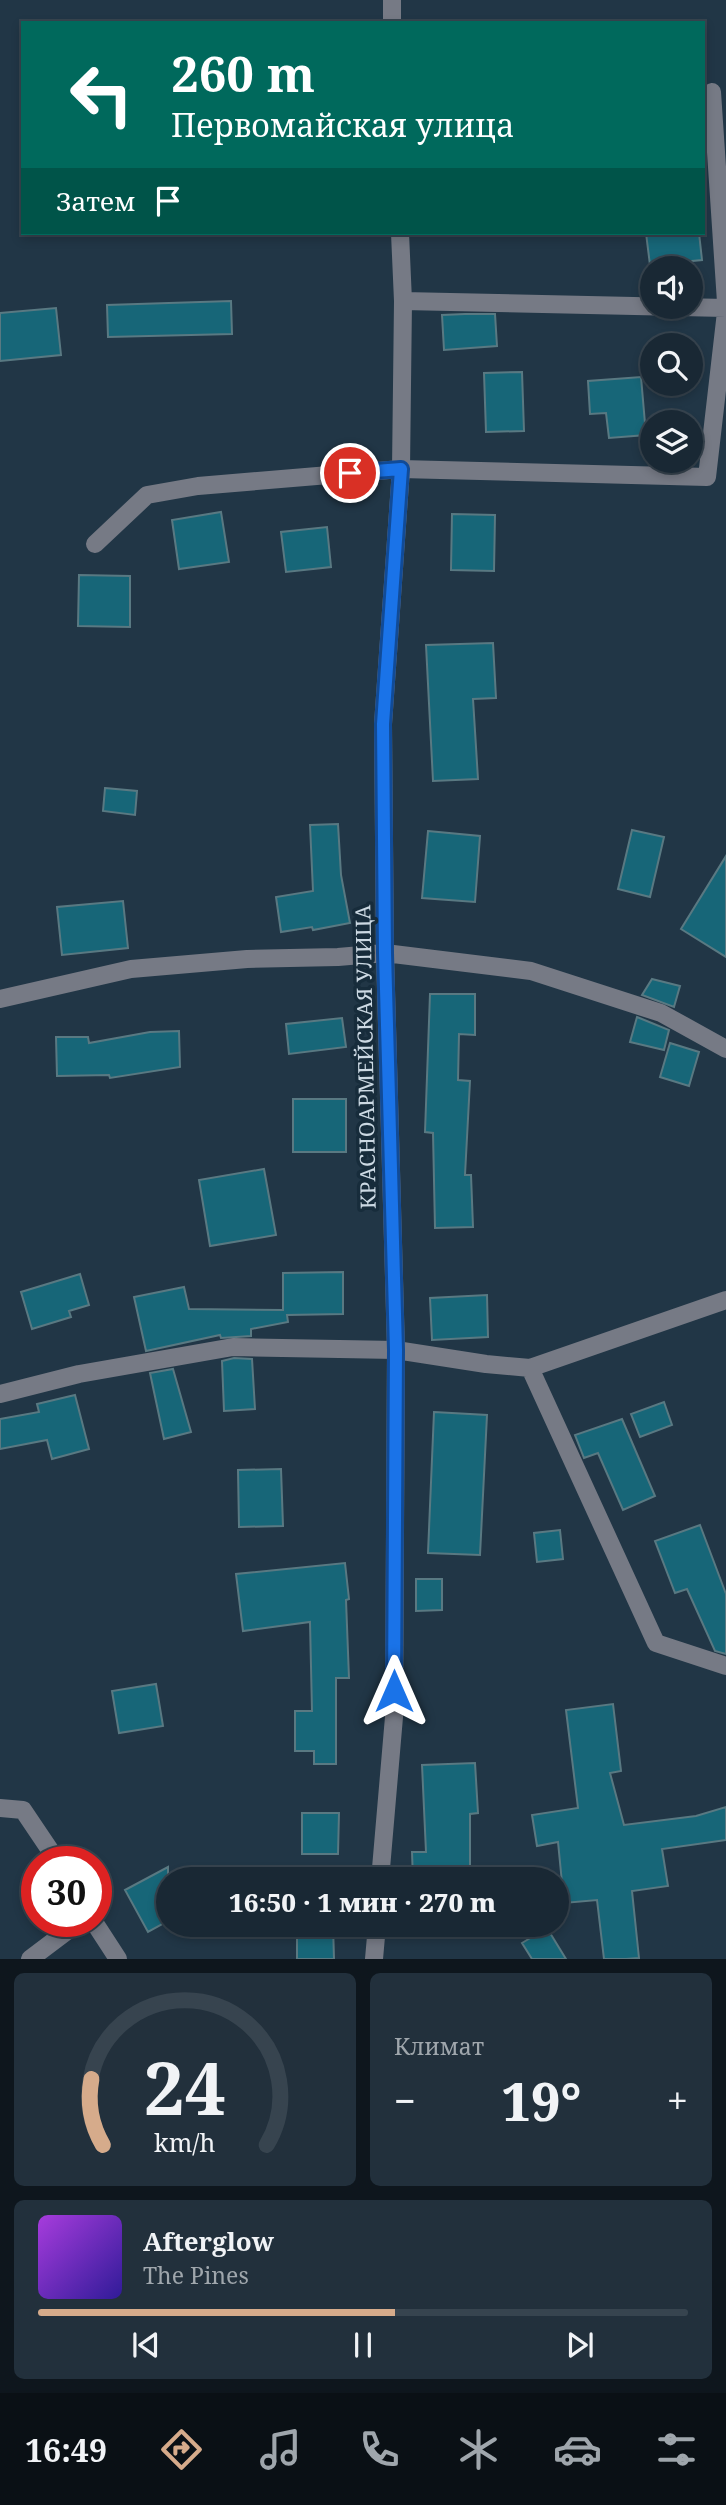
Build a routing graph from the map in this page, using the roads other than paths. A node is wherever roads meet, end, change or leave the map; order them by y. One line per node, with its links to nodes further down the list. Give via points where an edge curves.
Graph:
1 (391, 0): 2 (street)
2 (392, 21)
3 (712, 92): 6 (street)
4 (400, 235): 5 (street, КРАСНОАРМЕЙСКАЯ УЛИЦА)
5 (403, 301): 7 (street); 8 (street, КРАСНОАРМЕЙСКАЯ УЛИЦА)
6 (726, 302)
7 (726, 310): 8 (street, via 707,477)
8 (401, 469): 9 (street, via 198,485 147,495); 10 (street, КРАСНОАРМЕЙСКАЯ УЛИЦА, via 383,724)
9 (95, 544)
10 (385, 953): 11 (street, via 131,970); 12 (street, via 531,971 661,1013); 14 (street, КРАСНОАРМЕЙСКАЯ УЛИЦА)
11 (0, 999)
12 (726, 1049)
13 (726, 1300): 15 (street)
14 (396, 1350): 15 (street); 16 (street, via 233,1347 79,1374); 20 (street, КРАСНОАРМЕЙСКАЯ УЛИЦА, via 394,1717)
15 (530, 1368): 17 (street, via 656,1643)
16 (0, 1394)
17 (726, 1666)
18 (0, 1808): 19 (street, via 23,1810)
19 (47, 1846)
20 (381, 1867)
21 (59, 1937): 24 (street)
22 (104, 1937): 25 (street)
23 (376, 1937): 26 (street)
24 (30, 1959)
25 (118, 1959)
26 (374, 1959)

